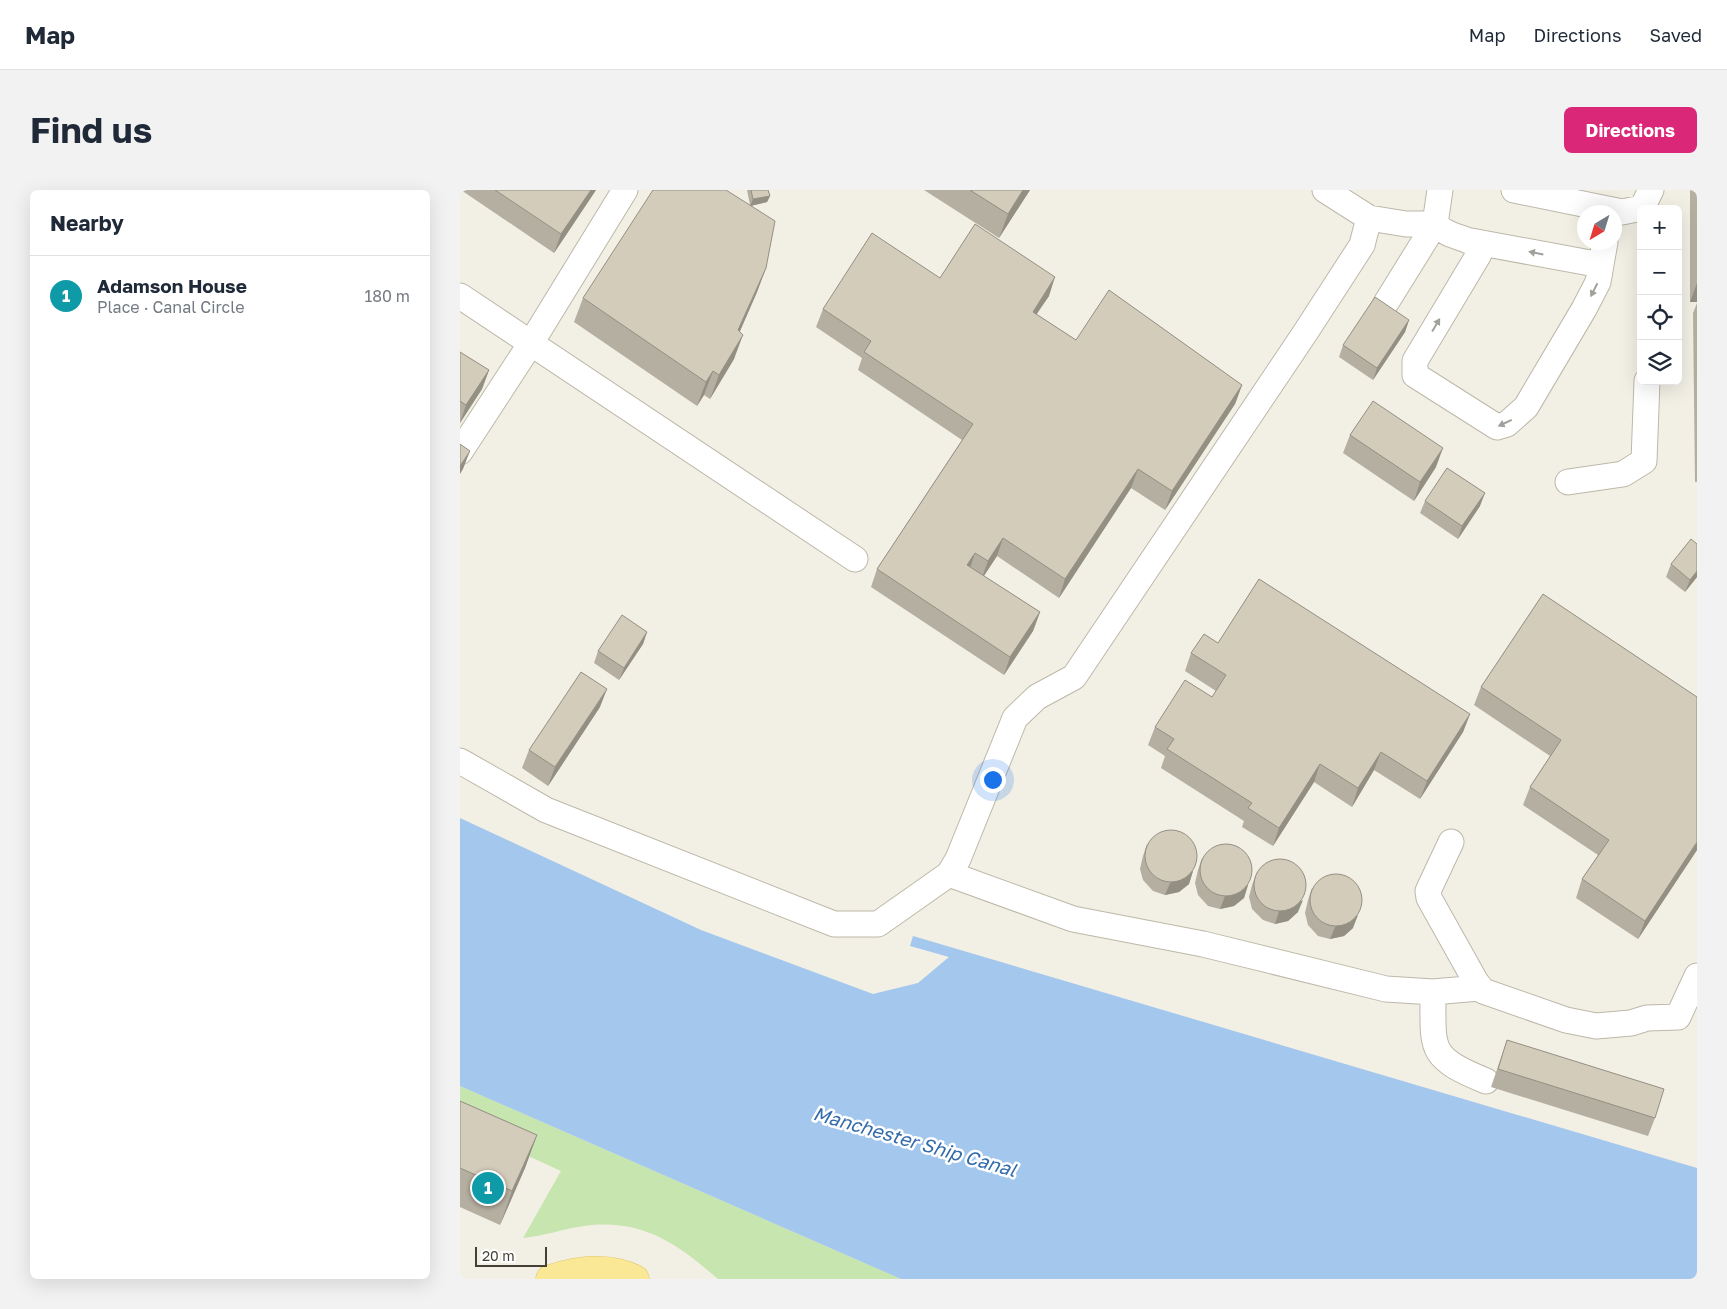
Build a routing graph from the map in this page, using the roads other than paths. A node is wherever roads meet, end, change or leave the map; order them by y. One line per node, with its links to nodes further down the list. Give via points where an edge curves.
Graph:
1 (624, 190): 12 (lane)
2 (1325, 190): 6 (lane)
3 (1440, 190): 7 (lane)
4 (1514, 190): 5 (lane)
5 (1630, 207)
6 (1370, 218): 7 (lane, via 1406,224); 19 (lane, via 1362,245 1074,677 1038,697 1015,718)
7 (1435, 224): 8 (lane, via 1449,236); 11 (lane)
8 (1471, 241): 9 (lane, one-way to 8); 9 (lane, one-way to 8, via 1598,282 1526,407 1507,424 1497,427 1415,375 1415,361 1479,254 1478,246)
9 (1603, 254)
10 (460, 296): 12 (lane)
11 (1386, 303)
12 (531, 343): 14 (lane); 16 (lane)
13 (1647, 385): 15 (lane, via 1644,461 1624,474)
14 (460, 452)
15 (1568, 482)
16 (855, 559)
17 (460, 761): 19 (lane, via 546,810 834,924 878,924)
18 (1451, 842): 21 (lane, via 1428,891 1429,898)
19 (949, 874): 22 (lane, via 1073,919 1203,944 1386,989)
20 (1697, 976): 23 (lane)
21 (1480, 988): 22 (lane); 23 (lane, via 1566,1020 1596,1026 1647,1018)
22 (1433, 992): 24 (lane, via 1433,1040 1439,1055 1459,1070)
23 (1688, 1018)
24 (1486, 1081)
25 (550, 1279): 26 (main road, via 572,1272 600,1270)
26 (635, 1279)

